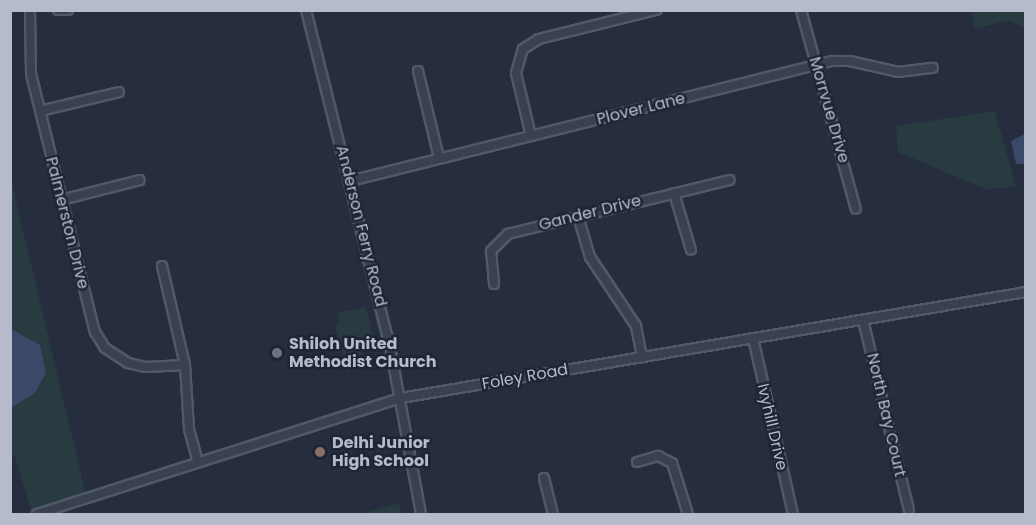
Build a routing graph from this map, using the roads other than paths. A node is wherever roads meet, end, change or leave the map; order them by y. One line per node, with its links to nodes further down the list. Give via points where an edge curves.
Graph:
1 (30, 10): 11 (street, Palmerston Drive, via 27,48)
2 (58, 10): 3 (street)
3 (68, 10)
4 (306, 10): 16 (street, Anderson Ferry Road)
5 (656, 10): 12 (street, via 539,39 523,49 516,73)
6 (801, 10): 7 (street, Morrvue Drive)
7 (816, 66): 8 (street, Plover Lane, via 841,60 898,72); 12 (street, Plover Lane); 19 (street, Morrvue Drive)
8 (933, 68)
9 (418, 71): 13 (street)
10 (119, 92): 11 (street)
11 (40, 111): 18 (street, Palmerston Drive)
12 (531, 136): 13 (street, Plover Lane)
13 (439, 158): 16 (street, Plover Lane)
14 (140, 180): 18 (street)
15 (729, 180): 17 (street, Gander Drive)
16 (350, 181): 29 (street, Anderson Ferry Road)
17 (674, 193): 20 (street, Gander Drive); 21 (street)
18 (61, 200): 28 (street, Palmerston Drive, via 99,340 112,354 136,366)
19 (856, 209)
20 (578, 216): 23 (street, Gander Drive, via 502,237 490,258); 27 (street, via 590,257 636,326)
21 (691, 250)
22 (162, 266): 28 (street)
23 (494, 284)
24 (1026, 292): 25 (street, Foley Road)
25 (863, 320): 26 (street, Foley Road); 33 (street, North Bay Court)
26 (753, 338): 27 (street, Foley Road); 38 (street, Ivyhill Drive)
27 (642, 357): 29 (street, Foley Road)
28 (185, 365): 30 (street, via 189,429)
29 (401, 398): 30 (street, Foley Road); 35 (street, Anderson Ferry Road)
30 (198, 462): 34 (street, Foley Road)
31 (637, 462): 37 (street, via 658,456 672,463)
32 (544, 478): 36 (street)
33 (909, 510)
34 (38, 514)
35 (421, 514)
36 (553, 514)
37 (688, 514)
38 (793, 514)

